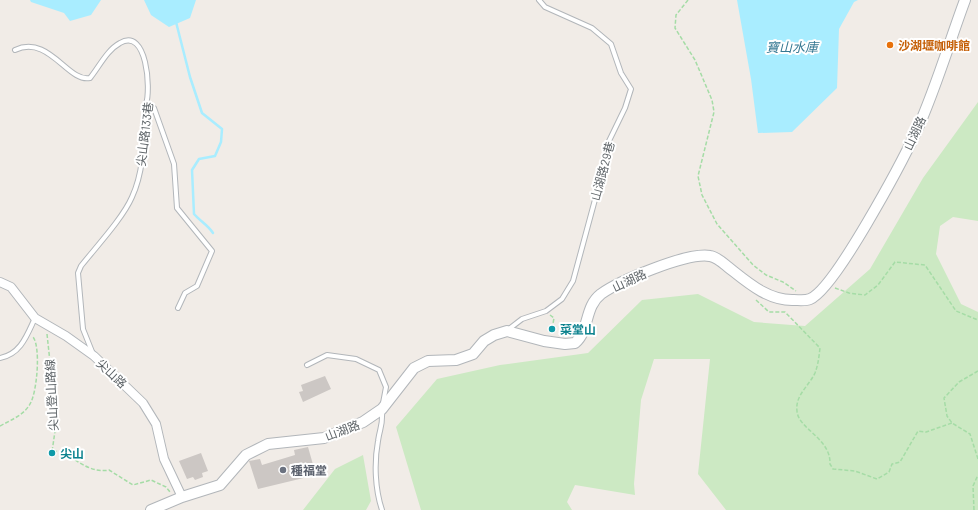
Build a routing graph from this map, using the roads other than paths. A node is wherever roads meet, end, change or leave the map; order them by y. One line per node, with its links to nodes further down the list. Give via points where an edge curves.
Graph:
1 (539, 0): 8 (lane, 山湖路29巷, via 545,7 592,28 611,44 621,73 631,89 608,143 573,281 562,298 546,310 522,319)
2 (965, 0): 8 (street, 山湖路, via 917,130 853,245 826,286 809,300 788,301 766,294 715,258 694,256 651,270 600,295 590,307 582,336 575,343 544,341)
3 (15, 50): 4 (lane, 尖山路133巷, via 29,46 38,49 85,80 90,78 120,42 127,40 137,44 143,53 148,72 149,96)
4 (146, 104): 6 (lane, via 154,108 174,164 177,208 212,251 197,286 185,293); 9 (lane, 尖山路133巷, via 141,162 132,197 126,210 78,272 83,329)
5 (0, 282): 7 (street, 尖山路, via 11,287)
6 (178, 308)
7 (35, 318): 9 (street, 尖山路); 10 (lane, via 22,345)
8 (507, 331): 12 (street, 山湖路, via 484,341 468,356 456,360 428,361 414,368)
9 (94, 356): 13 (street, 尖山路, via 143,403 156,424 164,459)
10 (0, 358)
11 (307, 365): 12 (lane, via 327,355 356,359 379,370 386,387)
12 (382, 408): 13 (street, 山湖路, via 363,422 324,438 268,444 246,455 220,485); 15 (lane, via 383,424 378,439 376,463 378,499)
13 (180, 498): 14 (street, 山湖路)
14 (151, 510)
15 (382, 510)

